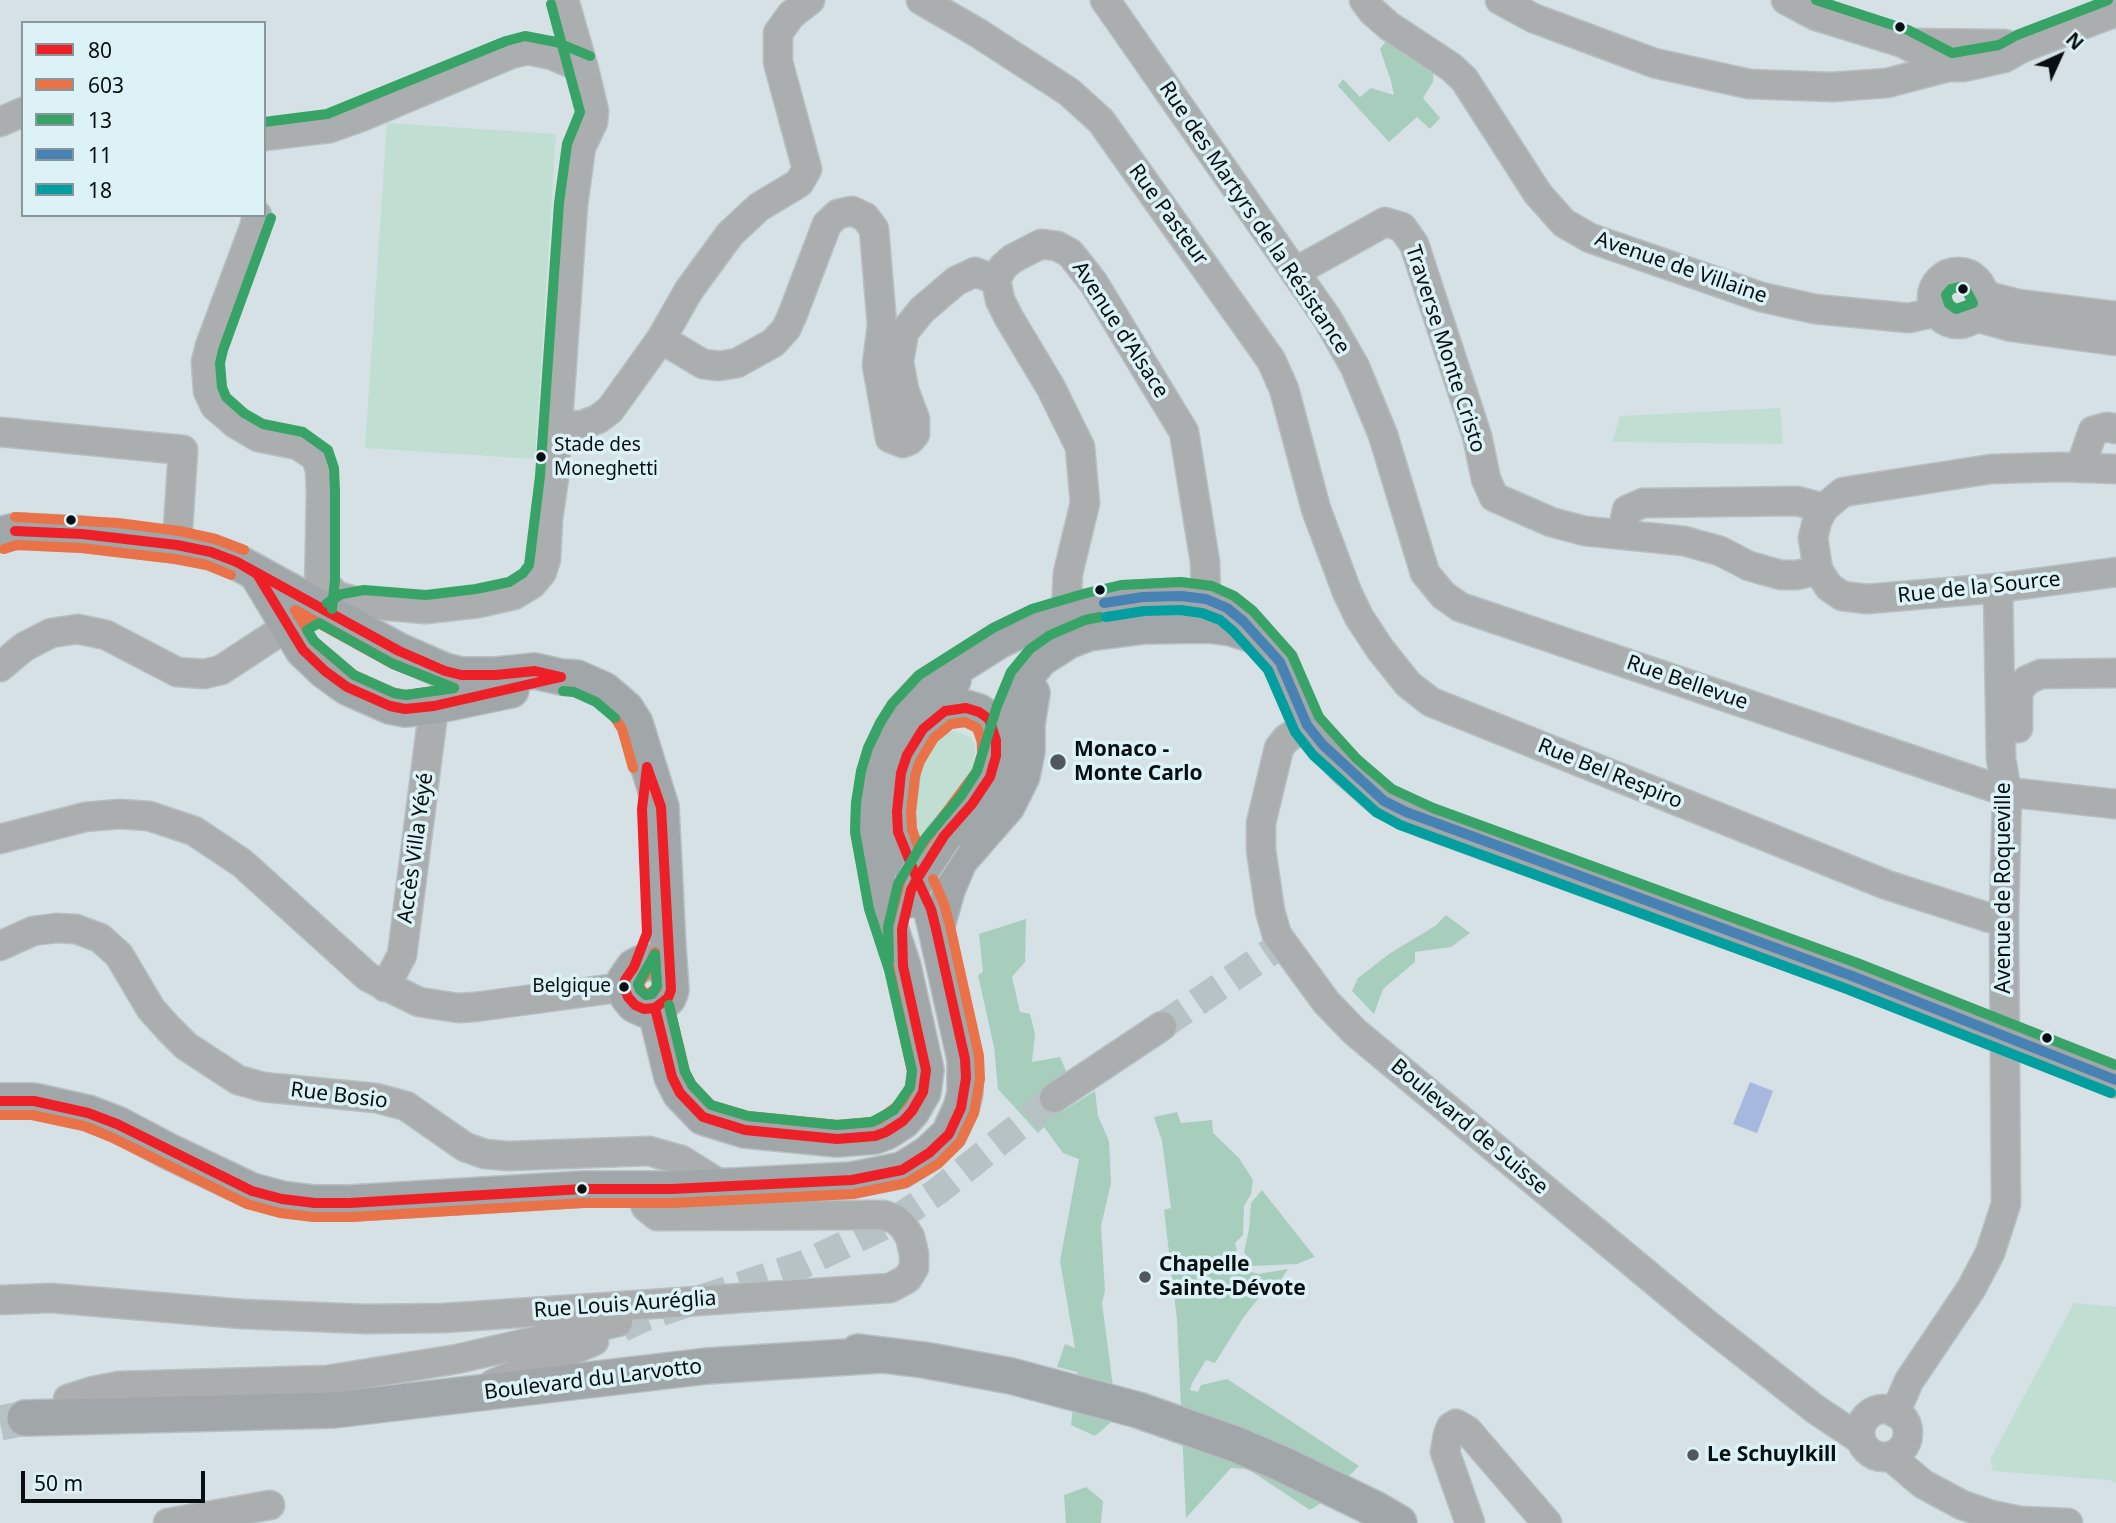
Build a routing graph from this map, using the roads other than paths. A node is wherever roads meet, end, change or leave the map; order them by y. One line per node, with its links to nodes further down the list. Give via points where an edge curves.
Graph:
1 (810, 0): 24 (street, via 778,33 778,62 807,169 799,183 759,207 730,234)
2 (921, 0): 32 (street, Rue Pasteur, via 1069,92 1101,121 1271,359 1284,389)
3 (1105, 0): 19 (street, Rue des Martyrs de la Résistance)
4 (1364, 0): 22 (street, Avenue de Villaine, via 1389,26 1464,79 1538,194 1564,223 1590,239 1761,297 1815,309 1909,318)
5 (1500, 0): 14 (street, via 1533,18 1654,63 1749,84 1832,87)
6 (1786, 0): 9 (street, via 1816,16)
7 (567, 8): 11 (street, via 554,34); 13 (street)
8 (2116, 12): 10 (street)
9 (1903, 43): 10 (street); 12 (street); 14 (street, via 1912,61 1911,71)
10 (2022, 48): 12 (street, via 2004,58)
11 (528, 50): 13 (street); 17 (street, via 330,128)
12 (1948, 67): 14 (street)
13 (584, 69): 26 (street, via 594,111 581,147 573,205)
14 (1902, 79)
15 (21, 113): 16 (street)
16 (0, 122)
17 (266, 136)
18 (257, 217): 42 (street, via 210,346 208,391 215,406 236,424 258,437 298,445 316,457)
19 (1294, 272): 33 (street, Rue des Martyrs de la Résistance, via 1354,367 1383,435); 34 (street, Traverse Monte Cristo, via 1385,222 1402,227 1413,244 1494,497 1550,522)
20 (996, 280): 24 (street, via 975,272 956,281 904,332 899,362 915,434 903,443 891,438 877,365 882,325 874,229 865,217 852,211 838,214 827,224 792,316 773,343 737,363 719,366 702,364); 41 (street, Avenue d'Alsace, via 1012,259 1041,244 1070,253 1093,282 1184,432 1205,562); 43 (street, via 1009,318 1080,447 1085,503 1068,573)
21 (1980, 306): 22 (street, via 1966,322 1945,320); 22 (street, via 1976,279 1952,272 1933,288); 23 (street, via 2018,304); 25 (street, via 2012,327)
22 (1936, 312)
23 (2116, 316)
24 (661, 338): 26 (street, via 610,410 582,425)
25 (2116, 341)
26 (557, 428): 42 (street, via 546,559 532,584 514,595 445,608)
27 (2116, 429): 29 (street, via 2093,431)
28 (0, 432): 36 (street, via 183,450)
29 (2080, 468): 30 (street); 31 (street, via 1992,469)
30 (2116, 469)
31 (1834, 500): 34 (street, via 1643,503 1627,510); 37 (street, via 1817,521 1813,538)
32 (1316, 509): 64 (street, Rue Bel Respiro, via 1359,617 1408,684 1432,702 1887,885 1990,918)
33 (1409, 526): 61 (street, Rue Bellevue, via 1425,573 1443,596 1460,607)
34 (1622, 534): 37 (street, via 1708,547 1781,575)
35 (0, 535): 36 (main road, via 37,531)
36 (177, 545): 39 (main road, via 211,552)
37 (1818, 570): 40 (street, Rue de la Source, via 1842,596 1867,599)
38 (2116, 572): 40 (street, Rue de la Source)
39 (257, 574): 42 (main road); 44 (main road)
40 (1998, 588): 61 (street, Avenue de Roqueville, via 2001,759)
41 (1206, 599): 43 (main road, via 1124,599); 45 (main road, via 1227,608)
42 (334, 601): 44 (main road); 48 (main road); 49 (main road, via 311,622 308,638)
43 (1066, 613): 46 (main road)
44 (288, 626): 49 (main road); 51 (street, via 221,670 204,674 177,672 106,635 78,629 51,633)
45 (1257, 637): 47 (main road, via 1209,625 1145,626 1089,634); 57 (main road, via 1280,662)
46 (1000, 640): 50 (main road); 54 (main road, via 988,656 989,676 1010,685)
47 (1057, 647): 54 (main road); 65 (main road, via 1034,684 1022,776 1007,806 959,861)
48 (399, 651): 53 (main road, via 461,675 535,671); 55 (main road, via 404,668 398,688)
49 (316, 662): 55 (main road)
50 (962, 665): 58 (main road); 67 (main road, via 928,686 903,712 881,753 870,803 869,831 883,906)
51 (0, 667)
52 (2116, 673): 61 (street, via 2041,674 2027,680 2018,692 2017,768)
53 (561, 677): 56 (main road); 59 (main road, via 590,682 626,709 641,738)
54 (1023, 680): 60 (main road)
55 (368, 696): 56 (main road, via 405,709)
56 (435, 705): 70 (street, Accès Villa Yéyé, via 402,955)
57 (1307, 725): 73 (main road, via 1347,769 1384,801 1406,813); 85 (street, Boulevard de Suisse, via 1279,748 1261,823 1261,850 1277,935 1326,1003 1408,1077 1703,1321)
58 (923, 729): 60 (main road, via 951,709 985,716 996,740); 65 (main road, via 902,765 898,832)
59 (647, 767): 68 (main road, via 661,807); 69 (main road, via 642,809 648,933)
60 (993, 767): 67 (main road, bridge, via 978,797 935,848 911,890 902,929)
61 (2007, 792): 62 (street, Rue Bellevue); 64 (street, Avenue de Roqueville)
62 (2116, 804)
63 (0, 839): 70 (street, via 85,817 120,814 149,816 194,831 242,863 368,977)
64 (2004, 918): 73 (street, Avenue de Roqueville)
65 (936, 929): 77 (main road, via 965,1059 965,1093 948,1134 929,1153 881,1177)
66 (0, 946): 77 (street, Rue Bosio, via 33,931 56,928 100,938 118,955 168,1028 186,1046 238,1080 406,1106 465,1147 485,1154 649,1151 681,1160)
67 (903, 965): 71 (main road, via 924,1056 923,1092 903,1121 865,1138 774,1134 703,1117 672,1077)
68 (670, 975): 69 (main road, via 652,962 642,963); 71 (main road, via 668,998)
69 (629, 977): 70 (street, via 575,992 458,1008 419,1002); 71 (main road, via 628,997 644,1009)
70 (386, 987)
71 (655, 1008)
72 (1162, 1026): 75 (street)
73 (2006, 1037): 74 (main road); 84 (street, Avenue de Roqueville, via 2006,1204 1984,1265 1909,1381)
74 (2116, 1080)
75 (1054, 1098)
76 (0, 1101): 78 (main road, via 34,1101 88,1113 252,1191 282,1199 350,1203)
77 (723, 1186): 78 (main road)
78 (639, 1188): 79 (street, Rue Louis Auréglia, via 646,1207 657,1216 884,1215 895,1219 910,1237 914,1268 907,1279 890,1288 444,1318 366,1319 51,1298)
79 (0, 1300)
80 (880, 1355): 81 (main road, Boulevard du Larvotto, via 814,1346 768,1346); 82 (main road, Boulevard du Larvotto); 88 (main road, via 1039,1382 1138,1410 1282,1464)
81 (600, 1361)
82 (456, 1389): 83 (main road, Boulevard du Larvotto, via 290,1399); 83 (main road, Boulevard du Larvotto, via 292,1413 24,1411); 83 (street, via 489,1385 620,1325 327,1380 119,1387)
83 (68, 1399)
84 (1895, 1412): 85 (street, via 1881,1409 1867,1416); 86 (street, via 1905,1423 1908,1436 1902,1449)
85 (1860, 1439): 86 (street, via 1870,1453)
86 (1890, 1457): 89 (street, via 1923,1484 1962,1505)
87 (270, 1505): 90 (street)
88 (1386, 1516)
89 (2020, 1522): 93 (street)
90 (168, 1523)
91 (1471, 1523): 92 (street, via 1446,1452 1448,1435 1456,1424 1467,1430)
92 (1547, 1523)
93 (2068, 1523)

